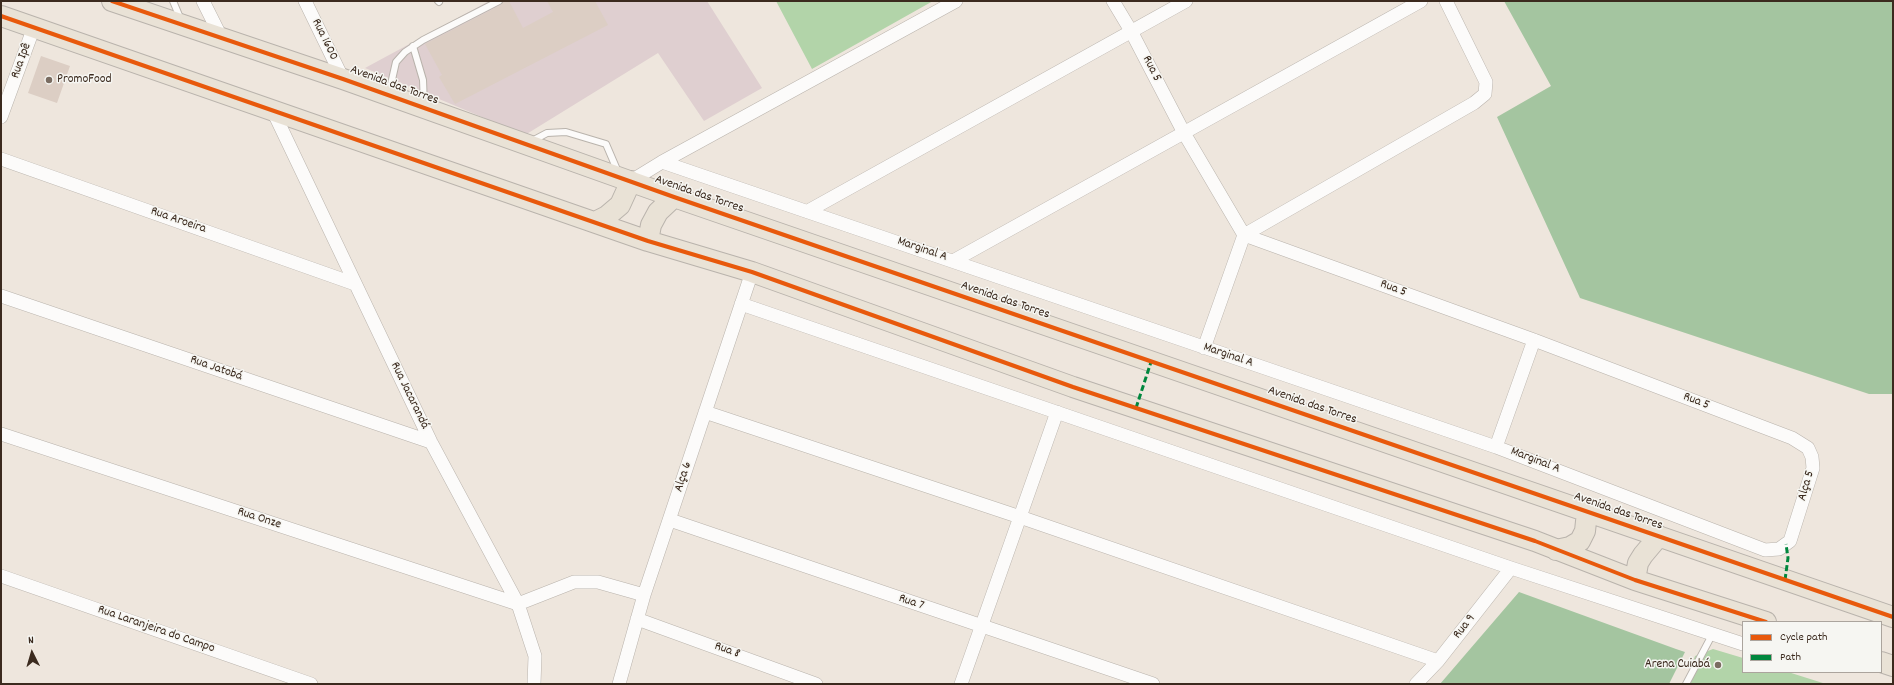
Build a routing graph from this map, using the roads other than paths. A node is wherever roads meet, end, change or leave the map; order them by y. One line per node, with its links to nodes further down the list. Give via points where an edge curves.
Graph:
1 (112, 1): 12 (main road, Avenida das Torres)
2 (173, 1): 12 (lane)
3 (204, 1): 15 (street)
4 (499, 1): 16 (lane)
5 (956, 1): 25 (street)
6 (1114, 1): 14 (street, Rua 5)
7 (1186, 1): 14 (street)
8 (1421, 1): 22 (street)
9 (1446, 1): 30 (street, via 1486,82 1485,94)
10 (308, 3): 17 (street, Rua 1600)
11 (1, 16): 13 (main road)
12 (183, 26): 15 (main road, Avenida das Torres)
13 (34, 27): 20 (main road); 21 (street, Rua Ipê)
14 (1131, 31): 22 (street, Rua 5); 28 (street)
15 (222, 39): 17 (main road, Avenida das Torres)
16 (413, 46): 18 (lane, via 396,62); 19 (lane, via 423,80)
17 (344, 79): 18 (main road, Avenida das Torres)
18 (388, 95): 19 (main road, Avenida das Torres)
19 (424, 107): 23 (main road, Avenida das Torres)
20 (272, 109): 29 (main road); 34 (street, Rua Jacarandá)
21 (1, 118)
22 (1184, 133): 30 (street, Rua 5); 32 (street)
23 (527, 144): 26 (main road, Avenida das Torres); 26 (lane, via 547,134 566,132 606,144)
24 (1, 159): 34 (street, Rua Aroeira)
25 (662, 162): 26 (street); 28 (street, Marginal A)
26 (625, 179): 27 (main road, Avenida das Torres); 29 (main road, via 620,204 607,216)
27 (674, 197): 31 (main road, via 658,212 651,225); 45 (main road, Avenida das Torres)
28 (808, 211): 32 (street, Marginal A)
29 (595, 222): 31 (main road)
30 (1244, 235): 37 (street, Rua 5); 38 (street)
31 (648, 241): 33 (main road)
32 (953, 261): 38 (street, Marginal A)
33 (752, 272): 36 (street, Alça 6); 50 (main road, via 1073,387)
34 (355, 284): 43 (street, Rua Jacarandá)
35 (1, 296): 43 (street, Rua Jatobá)
36 (741, 304): 39 (street, Alça 6); 40 (street)
37 (1534, 340): 42 (street, Rua 5); 44 (street)
38 (1204, 348): 44 (street, Marginal A)
39 (705, 412): 46 (street); 47 (street, Alça 6)
40 (1057, 412): 46 (street); 51 (street)
41 (1, 434): 55 (street, Rua Onze)
42 (1792, 438): 49 (street, Alça 5, via 1808,448 1813,468)
43 (431, 442): 55 (street, Rua Jacarandá)
44 (1496, 447): 49 (street, Marginal A, via 1765,550 1780,549)
45 (1587, 512): 48 (main road, Avenida das Torres); 50 (main road, via 1586,531 1580,541 1570,547)
46 (1020, 517): 59 (street); 62 (street)
47 (670, 520): 54 (street, Alça 6); 59 (street, Rua 7)
48 (1659, 536): 53 (main road, via 1638,563); 56 (main road, Avenida das Torres)
49 (1790, 541)
50 (1556, 550): 53 (main road)
51 (1511, 568): 60 (street); 62 (street, Rua 9)
52 (1, 576): 65 (street, Rua Laranjeira do Campo)
53 (1635, 580): 58 (main road)
54 (644, 595): 55 (street, via 598,582 574,582); 57 (street, Alça 6)
55 (518, 604): 66 (street, Rua Jacarandá, via 535,656)
56 (1893, 617)
57 (638, 619): 67 (street, Alça 6); 68 (street, Rua 8)
58 (1763, 621)
59 (982, 626): 69 (street); 70 (street, Rua 7)
60 (1712, 635): 61 (street); 72 (lane)
61 (1742, 644)
62 (1438, 661): 71 (street, Rua 9)
63 (1882, 662): 64 (main road)
64 (1893, 666)
65 (311, 684)
66 (534, 684)
67 (619, 684)
68 (816, 684)
69 (961, 684)
70 (1154, 684)
71 (1416, 684)
72 (1686, 684)

